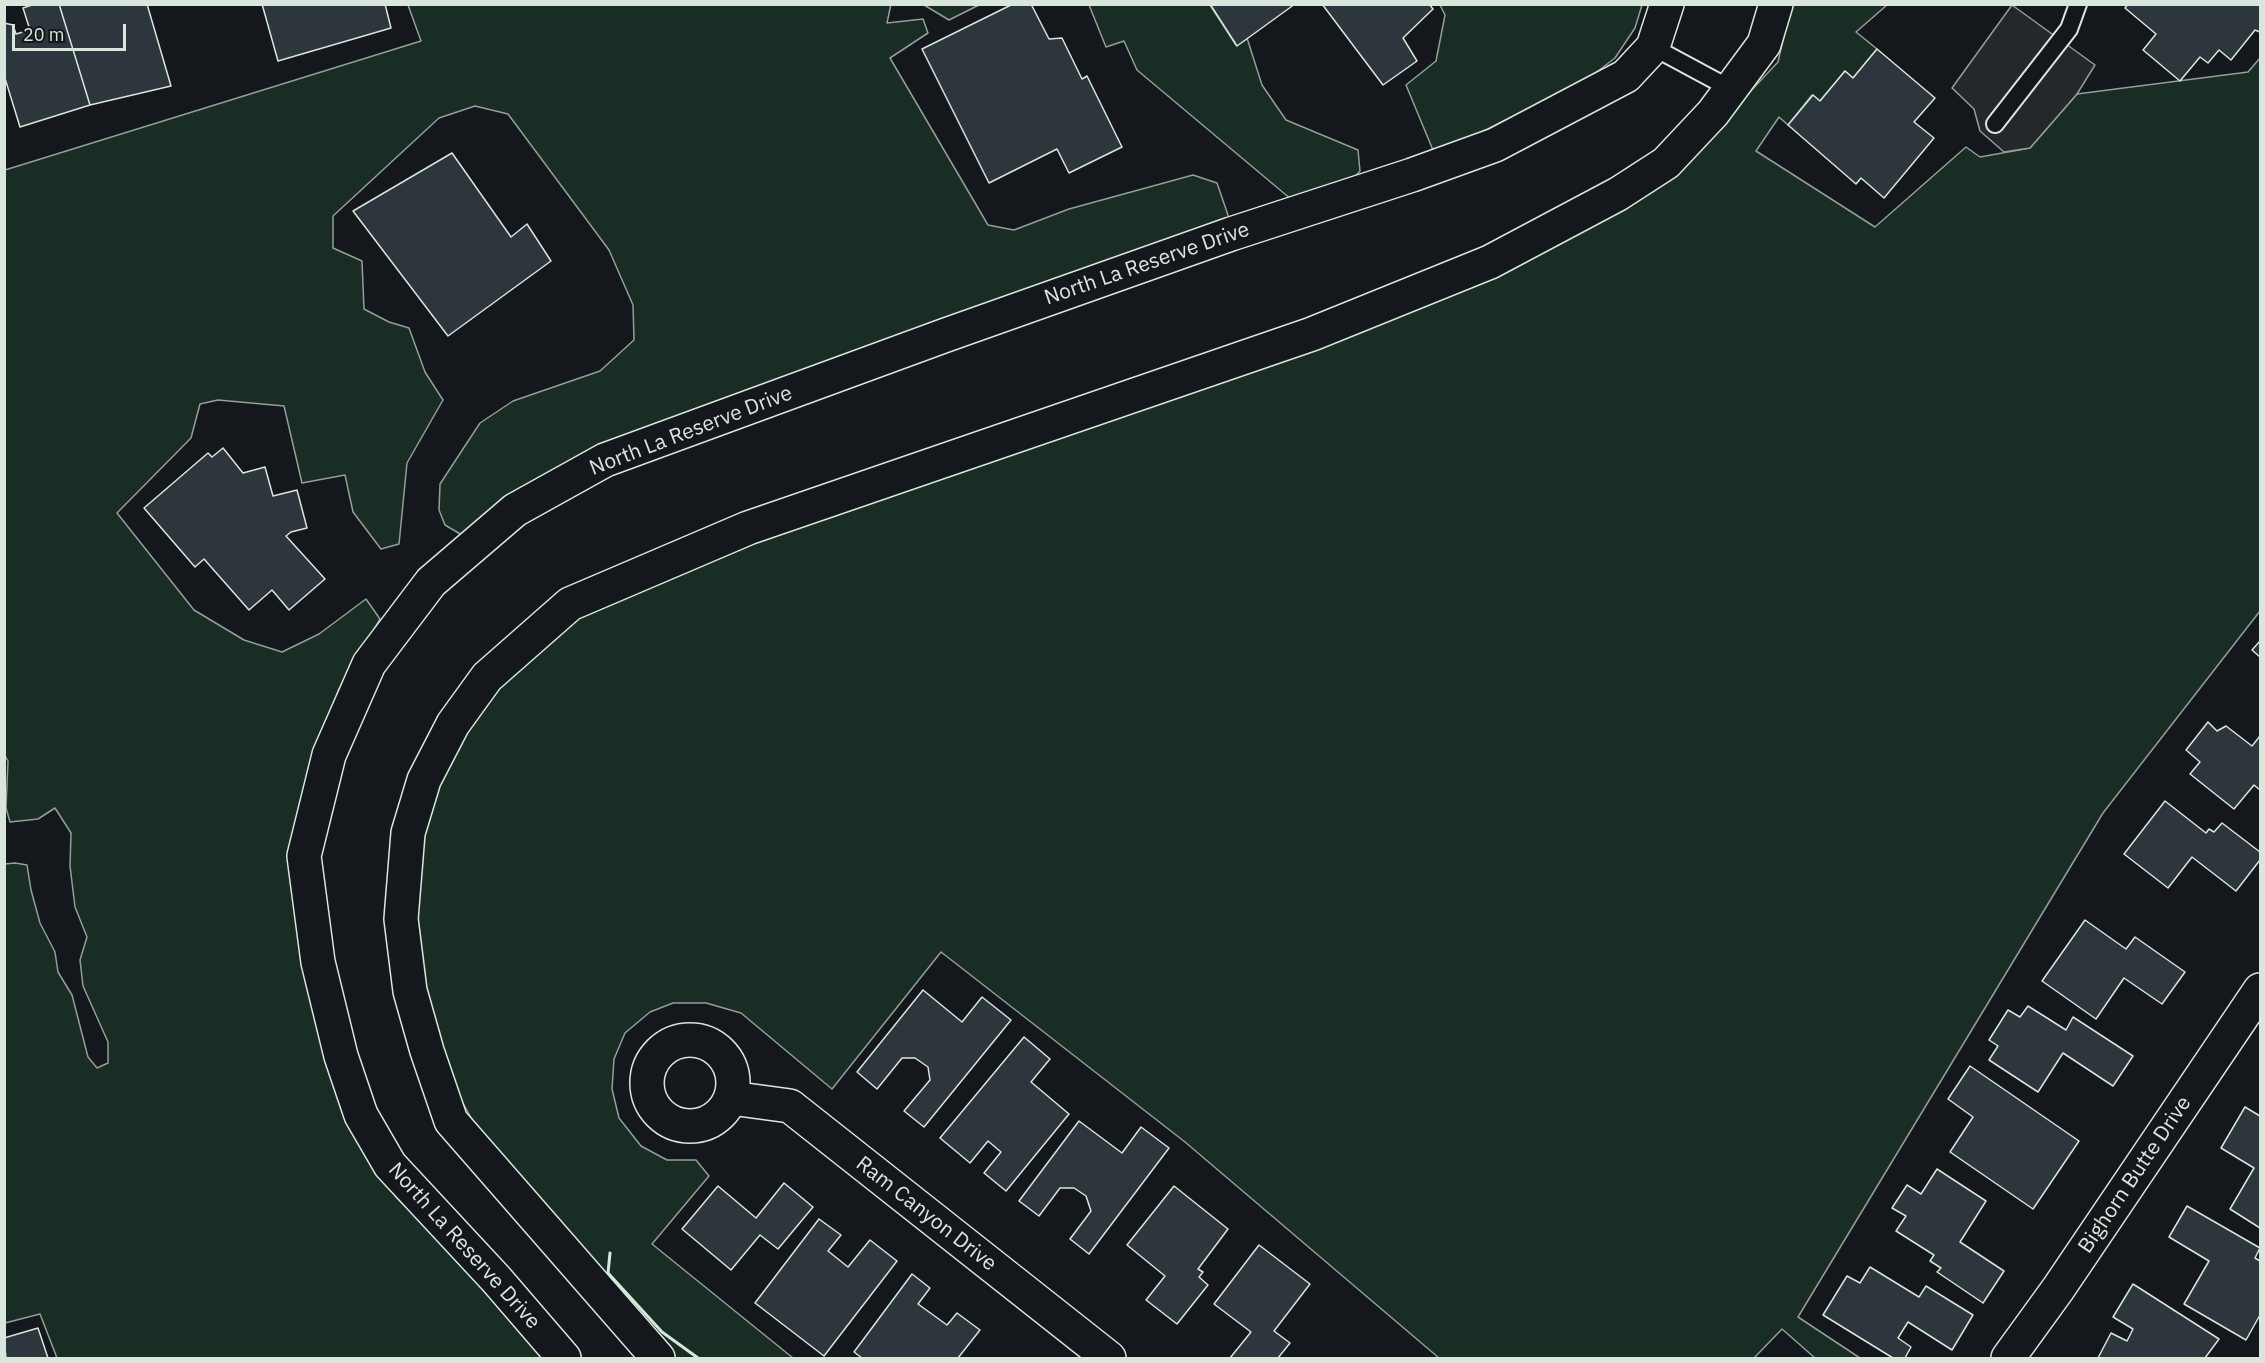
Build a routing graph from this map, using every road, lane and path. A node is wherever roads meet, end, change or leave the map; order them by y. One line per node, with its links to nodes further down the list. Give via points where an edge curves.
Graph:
1 (1667, 4): 4 (street, North La Reserve Drive)
2 (1776, 4): 5 (street, via 1764,44)
3 (2078, 4): 6 (lane, via 2069,29)
4 (1653, 47): 5 (lane); 9 (street, North La Reserve Drive, via 1626,76 1495,144 968,327 604,460 514,510 431,582 369,664 329,755 304,856 318,962 341,1056 362,1115 390,1165)
5 (1731, 89): 10 (street, via 1666,163 1618,194 1490,262 1312,334 748,528 570,604 488,677 453,724 424,780 408,833 401,919 410,991 451,1121)
6 (1995, 124)
7 (2260, 990): 12 (street, Bighorn Butte Drive)
8 (731, 1098): 11 (street, Ram Canyon Drive, via 790,1106)
9 (564, 1359)
10 (658, 1359)
11 (1109, 1359)
12 (2008, 1359)

